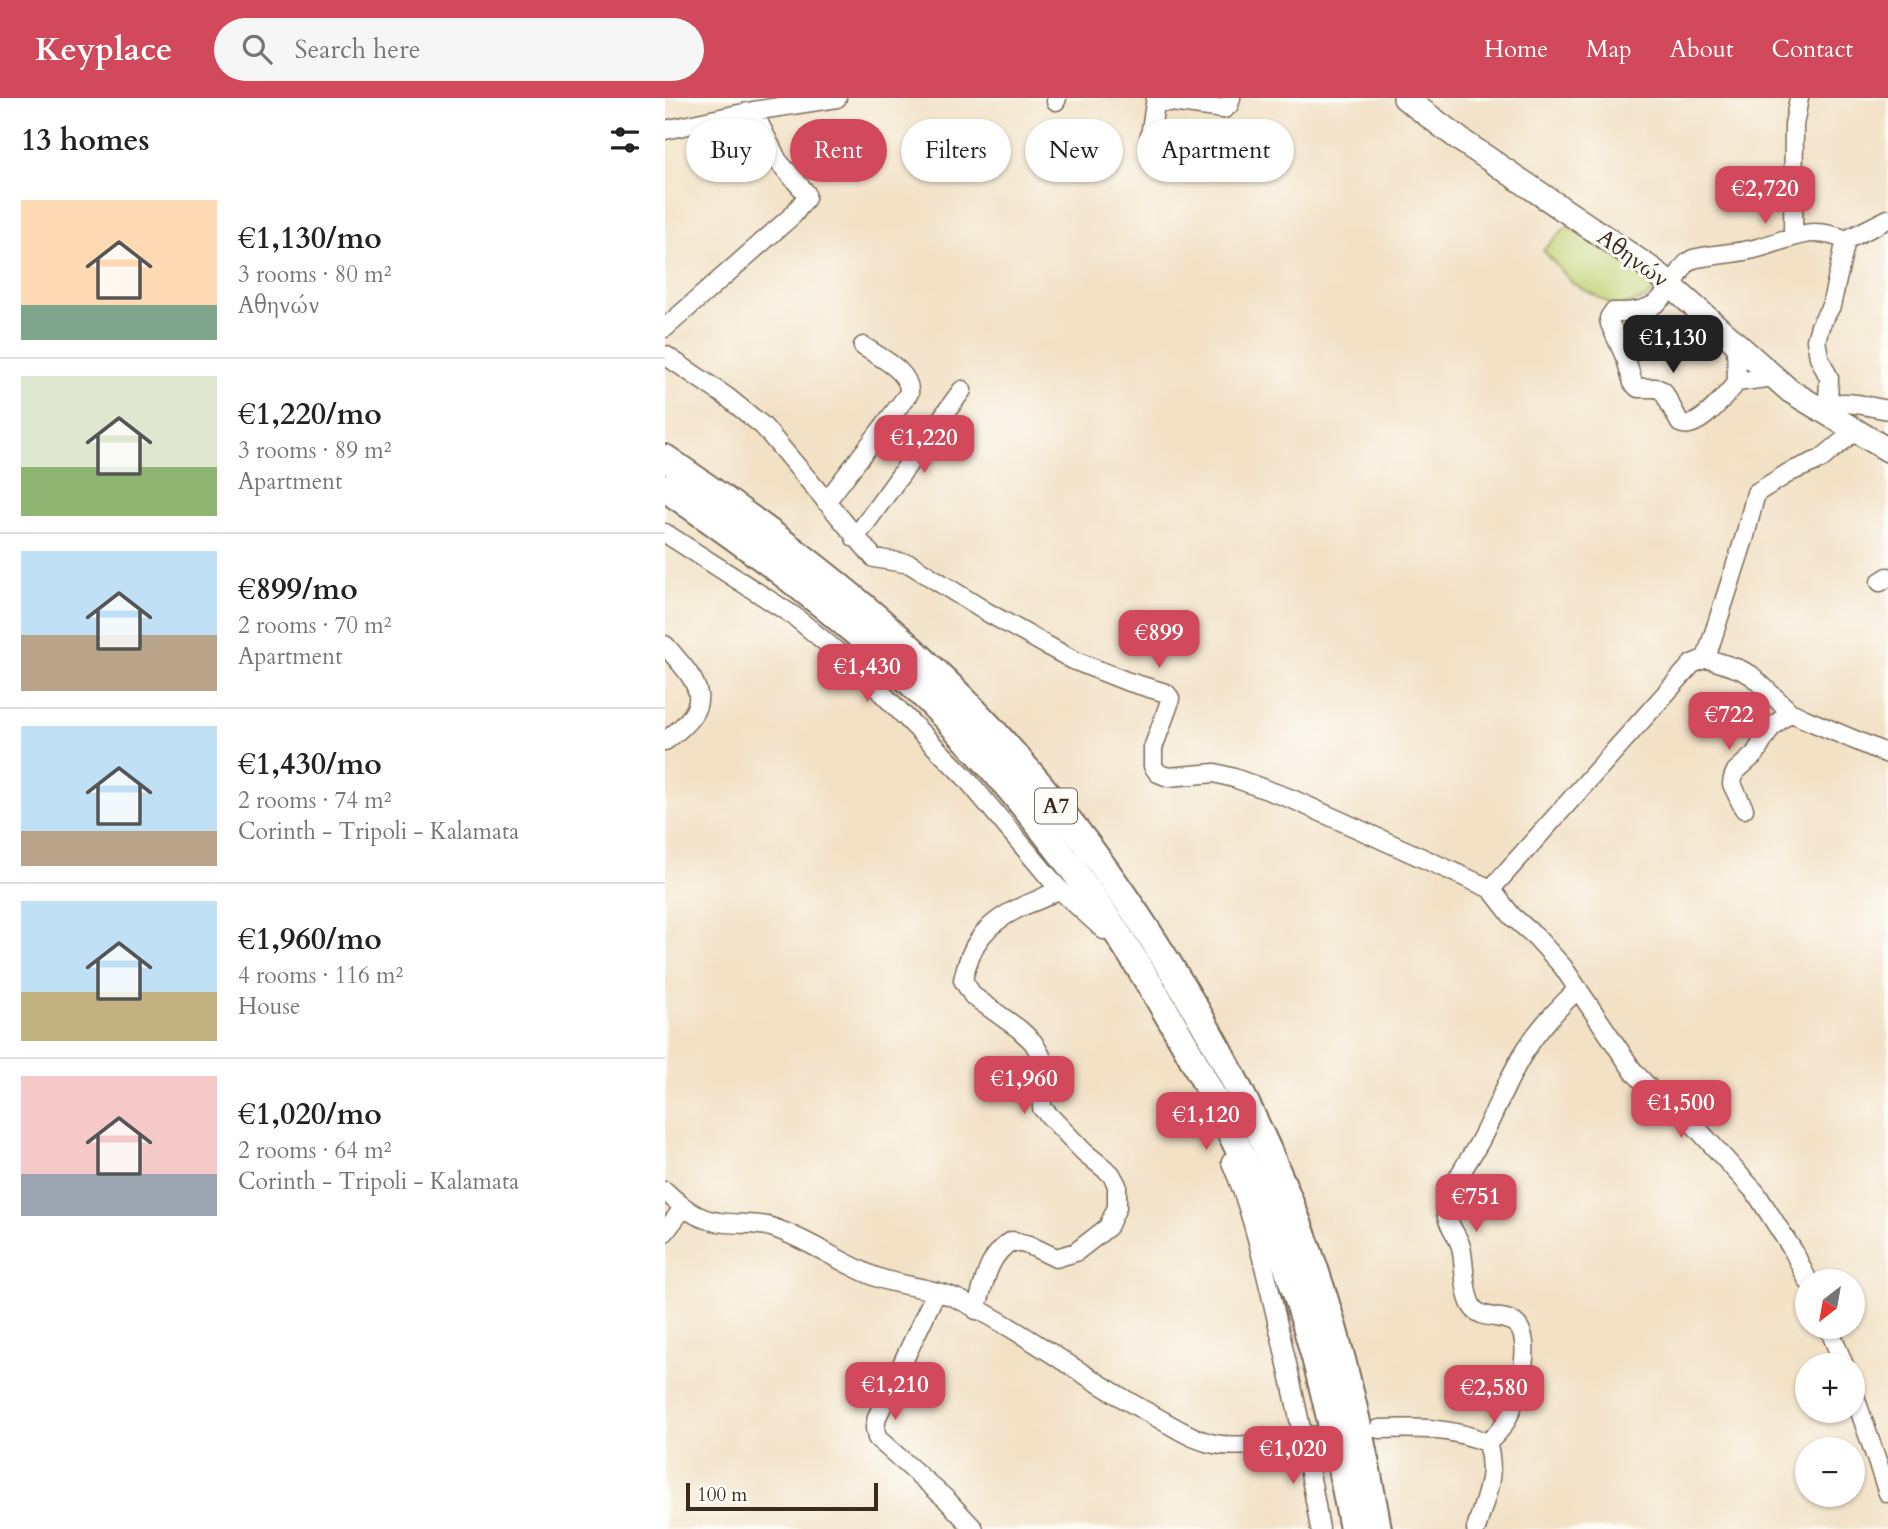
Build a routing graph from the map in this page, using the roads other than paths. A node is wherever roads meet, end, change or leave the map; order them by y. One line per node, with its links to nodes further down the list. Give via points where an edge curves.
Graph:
1 (837, 98): 6 (street)
2 (1231, 98): 5 (street, via 1223,109)
3 (1405, 98): 12 (main road, Αθηνών)
4 (1799, 98): 10 (street, via 1794,128)
5 (1156, 99): 7 (street)
6 (753, 111): 8 (street); 13 (street, via 778,161 806,198 793,215)
7 (1153, 119)
8 (665, 130)
9 (1888, 219): 11 (street)
10 (1793, 235): 11 (street, via 1826,234); 12 (street, via 1753,250 1693,259)
11 (1846, 240): 20 (street, via 1831,306 1816,340 1829,378)
12 (1672, 286): 14 (main road, Αθηνών); 18 (street, via 1655,305 1613,312 1609,318 1633,383 1638,388 1663,391 1680,423 1690,425 1716,406)
13 (665, 328)
14 (1736, 344): 17 (main road, Αθηνών); 18 (street)
15 (863, 346): 26 (street, via 902,374 909,393)
16 (665, 355): 26 (street, via 757,421)
17 (1773, 377): 18 (street); 20 (main road, Αθηνών)
18 (1737, 382)
19 (962, 390): 28 (street)
20 (1823, 406): 21 (street, via 1839,402); 22 (main road, Αθηνών)
21 (1888, 410)
22 (1856, 430): 23 (main road, Αθηνών); 30 (street, via 1821,459 1756,494)
23 (1888, 450)
24 (665, 458): 52 (highway, Α7, via 834,581 962,698 1071,824 1151,937 1251,1116 1313,1263 1361,1436)
25 (665, 488): 51 (highway, Α7, via 790,577 944,715 1051,839 1130,951 1198,1068 1249,1172 1289,1271 1316,1358)
26 (826, 502): 28 (street)
27 (665, 533): 35 (street, via 794,616 859,670 965,777)
28 (855, 538): 36 (street, via 874,558 918,568 1073,660 1167,693 1169,704 1153,748 1153,766 1158,773 1168,777 1215,773 1234,778 1292,799)
29 (665, 645): 32 (street, via 695,680 698,693 685,726)
30 (1706, 658): 31 (street, via 1751,675); 36 (street, via 1692,664)
31 (1790, 712): 33 (street); 34 (street, via 1736,771 1732,785)
32 (665, 741)
33 (1888, 754)
34 (1744, 809)
35 (1058, 888): 43 (street, via 984,933 968,956 963,980 972,996 1033,1042 1041,1056 1042,1108 1111,1174 1117,1185 1117,1207 1108,1227 1076,1252 1056,1258 1012,1241 1000,1248); 46 (street, via 1099,924 1131,967 1221,1140 1238,1180)
36 (1492, 889): 37 (street, via 1563,967)
37 (1577, 990): 41 (street, via 1634,1072 1653,1092 1674,1103 1756,1193); 47 (street, via 1527,1048 1448,1200 1446,1214 1461,1247 1473,1308 1506,1319 1517,1326 1522,1338 1525,1359 1507,1420)
38 (665, 1191): 39 (street)
39 (684, 1207): 40 (street); 42 (street, via 707,1220 754,1223 791,1234 878,1278)
40 (665, 1232)
41 (1802, 1269)
42 (936, 1293): 43 (street); 49 (street, via 874,1428 877,1438)
43 (976, 1310): 46 (street, via 1195,1438 1233,1445)
44 (1864, 1423): 48 (street)
45 (1379, 1429): 47 (street, via 1451,1431)
46 (1313, 1436): 50 (street)
47 (1487, 1443): 53 (street, via 1493,1471)
48 (1888, 1493)
49 (974, 1529)
50 (1319, 1529)
51 (1353, 1529)
52 (1378, 1529)
53 (1476, 1529)

